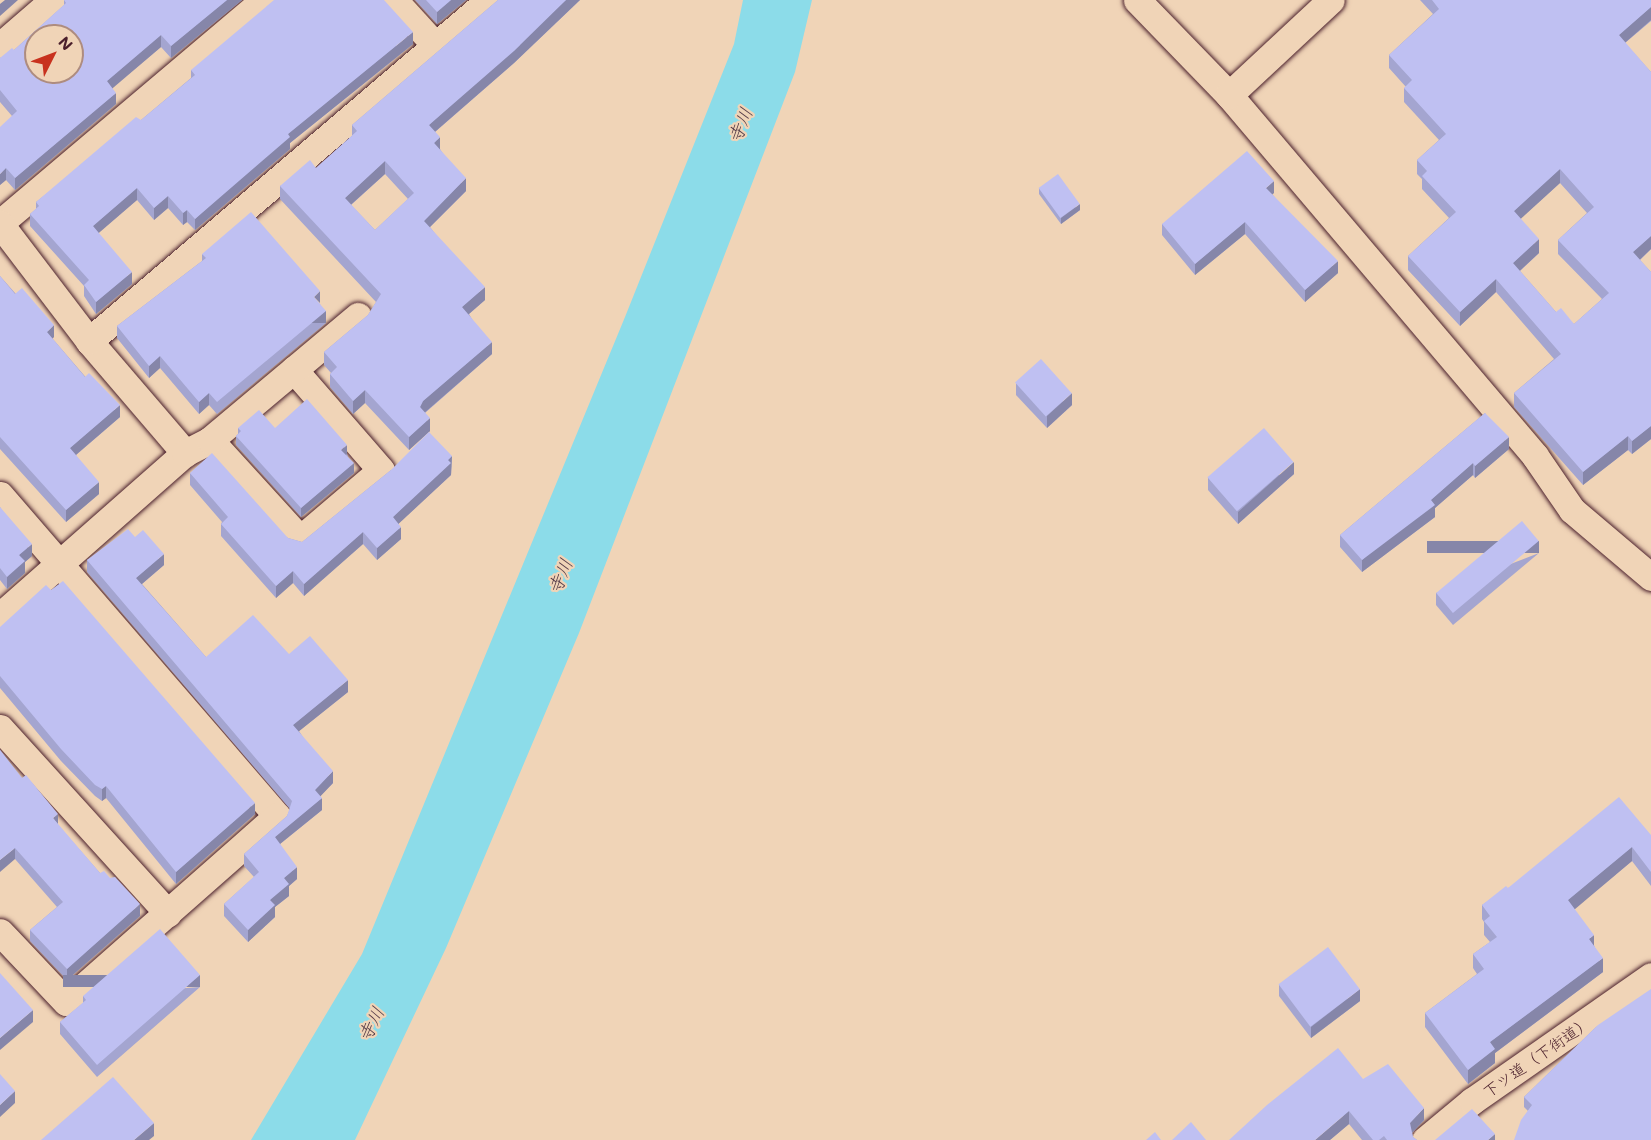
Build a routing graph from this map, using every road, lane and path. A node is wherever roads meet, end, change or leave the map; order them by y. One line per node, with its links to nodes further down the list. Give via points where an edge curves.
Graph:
1 (53, 0): 7 (street)
2 (264, 0): 10 (street)
3 (394, 0): 8 (street)
4 (489, 0): 8 (street)
5 (1137, 0): 9 (street)
6 (1331, 0): 9 (street)
7 (0, 46)
8 (436, 46): 12 (street)
9 (1229, 95): 18 (street, via 1535,456 1572,510)
10 (0, 223): 12 (street)
11 (358, 315): 13 (street)
12 (89, 341): 15 (street)
13 (294, 370): 14 (street); 14 (street, via 381,470 300,539)
14 (210, 440): 15 (street)
15 (185, 453): 17 (street)
16 (0, 495): 17 (street)
17 (59, 567): 19 (street); 21 (street, via 277,816)
18 (1651, 578)
19 (0, 616)
20 (0, 728): 21 (street)
21 (168, 913): 22 (street, via 66,1002)
22 (0, 932)
23 (1651, 976): 24 (street, 下ツ道（下街道）, via 1472,1101)
24 (1425, 1140)

